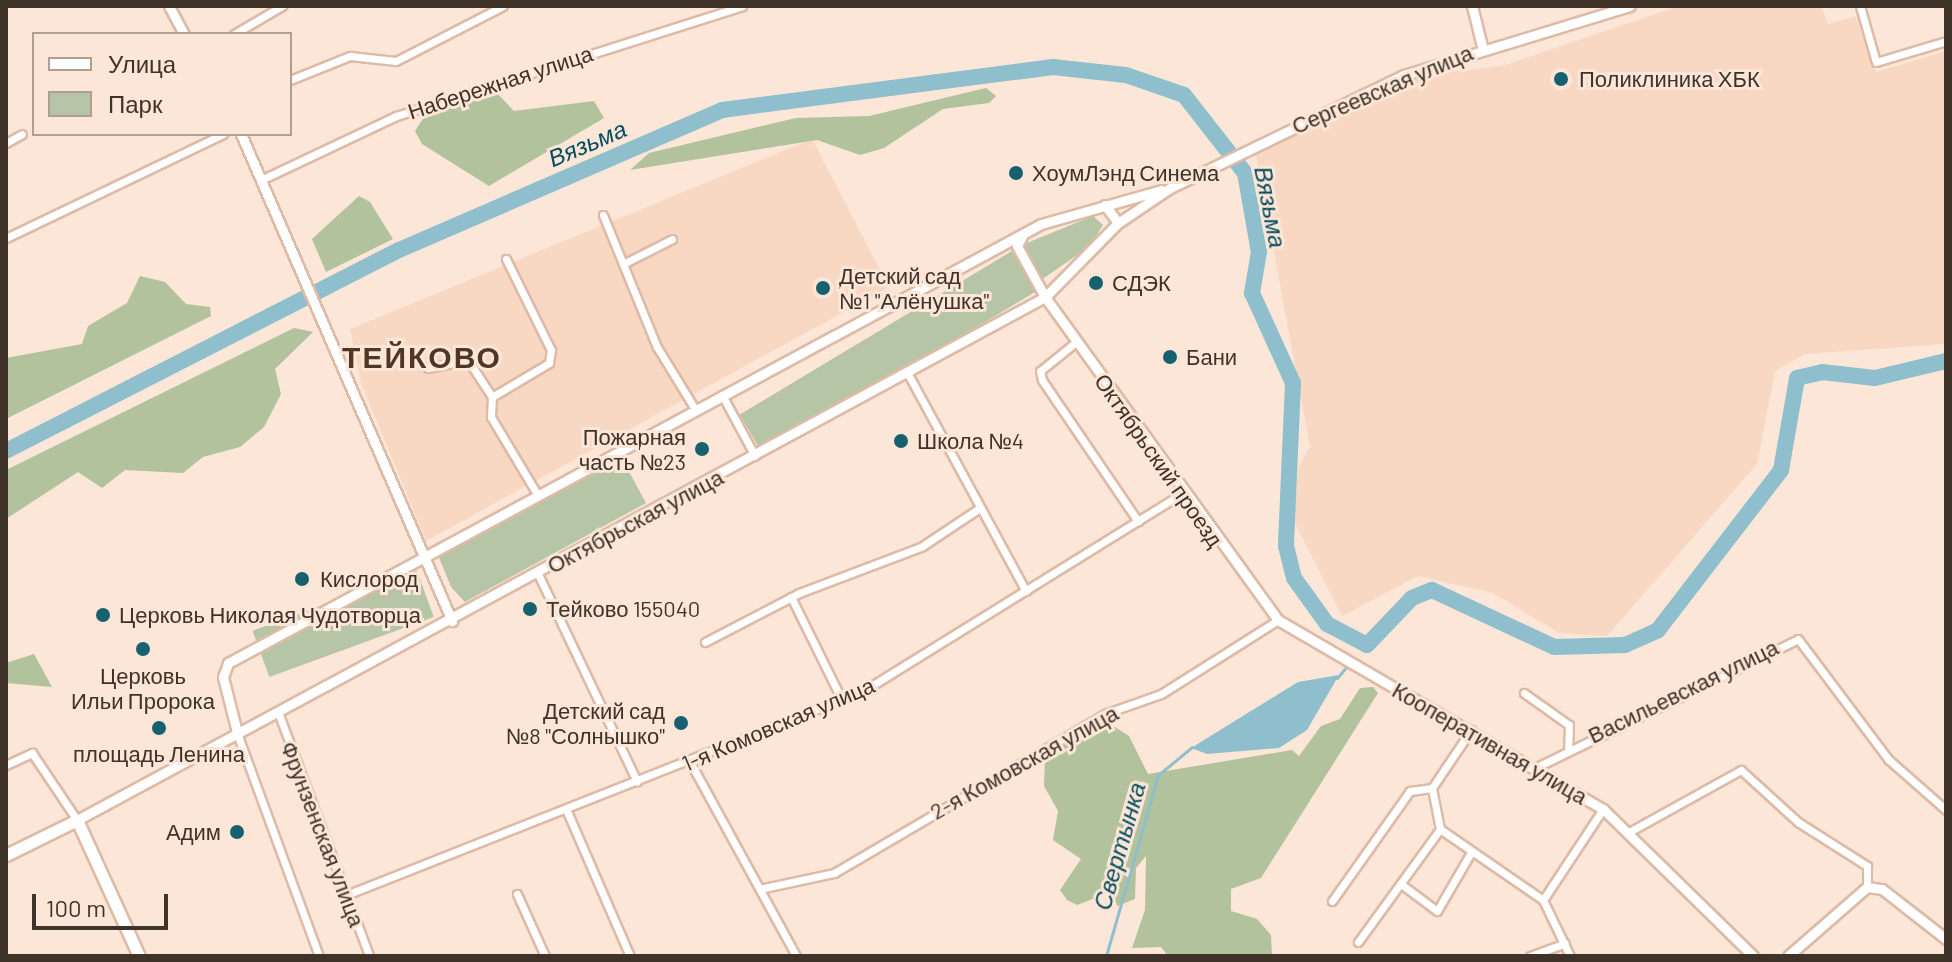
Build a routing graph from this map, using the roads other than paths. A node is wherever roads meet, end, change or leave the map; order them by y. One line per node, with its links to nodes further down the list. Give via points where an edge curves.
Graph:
1 (169, 6): 9 (street)
2 (282, 6): 10 (street)
3 (503, 6): 13 (street, via 421,41 396,61 350,56)
4 (742, 6): 19 (street, Набережная улица, via 468,90)
5 (1472, 6): 12 (street)
6 (1630, 6): 8 (street, Сергеевская улица)
7 (1860, 6): 11 (street, via 1876,62)
8 (1607, 9): 12 (street, Сергеевская улица)
9 (183, 32)
10 (237, 32)
11 (1946, 41)
12 (1482, 46): 18 (street, Сергеевская улица)
13 (292, 79)
14 (22, 134): 17 (street)
15 (219, 136): 25 (street)
16 (242, 136): 19 (street)
17 (6, 143)
18 (1222, 162): 20 (street, Октябрьская улица)
19 (265, 178): 41 (street)
20 (1170, 188): 21 (street, Октябрьская улица); 23 (street, Октябрьская улица)
21 (1105, 205): 23 (street); 24 (street, Октябрьская улица)
22 (603, 215): 28 (street)
23 (1118, 223): 29 (street, Октябрьская улица)
24 (1024, 233): 29 (street, Октябрьский проезд, via 1017,246); 33 (street, Октябрьская улица)
25 (6, 238)
26 (672, 239): 28 (street)
27 (506, 259): 34 (street, via 551,350 549,363)
28 (623, 264): 35 (street, via 657,347)
29 (1045, 297): 30 (street, Октябрьский проезд); 32 (street, Октябрьская улица)
30 (1076, 342): 38 (street, Октябрьский проезд); 40 (street, via 1040,371 1042,380)
31 (428, 368): 34 (street, via 468,360)
32 (908, 374): 36 (street, Октябрьская улица); 39 (street)
33 (722, 395): 35 (street, Октябрьская улица); 36 (street)
34 (492, 397): 37 (street, via 491,417)
35 (695, 409): 37 (street, Октябрьская улица)
36 (755, 456): 42 (street, Октябрьская улица)
37 (537, 494): 41 (street, Октябрьская улица)
38 (1181, 494): 40 (street, 1-я Комовская улица); 45 (street, Октябрьский проезд)
39 (978, 509): 43 (street); 44 (street, via 921,547)
40 (1138, 521): 43 (street, 1-я Комовская улица)
41 (422, 556): 46 (street); 52 (street, Октябрьская улица, via 224,668)
42 (538, 574): 46 (street, Октябрьская улица); 57 (street)
43 (1026, 591): 49 (street, 1-я Комовская улица, via 865,690)
44 (791, 597): 47 (street); 49 (street)
45 (1278, 620): 51 (street, Кооперативная улица); 69 (street, 2-я Комовская улица, via 1161,694 1107,713 834,873)
46 (452, 621): 50 (street, Октябрьская улица)
47 (705, 642)
48 (1524, 693): 53 (street, Васильевская улица, via 1569,725)
49 (841, 698): 54 (street, 1-я Комовская улица)
50 (278, 712): 52 (street, Октябрьская улица); 71 (street, Фрунзенская улица)
51 (1471, 730): 56 (street, Кооперативная улица); 58 (street)
52 (238, 736): 62 (street, Октябрьская улица); 78 (street)
53 (1568, 748): 56 (street, Васильевская улица); 61 (street, Васильевская улица, via 1798,639 1889,760)
54 (690, 762): 57 (street, 1-я Комовская улица); 69 (street)
55 (6, 765): 62 (street, via 32,753)
56 (1539, 766): 60 (street, Кооперативная улица)
57 (637, 782): 59 (street, 1-я Комовская улица)
58 (1432, 788): 63 (street); 73 (street, via 1410,791)
59 (566, 809): 71 (street, 1-я Комовская улица); 81 (street)
60 (1603, 809): 64 (street, Кооперативная улица); 72 (street)
61 (1946, 810)
62 (77, 820): 66 (main road); 77 (main road)
63 (1440, 829): 65 (street); 67 (street)
64 (1629, 832): 68 (street, via 1741,770 1798,822 1867,866); 85 (street, Кооперативная улица)
65 (1470, 854): 67 (street, via 1437,911); 72 (street)
66 (6, 855)
67 (1401, 884): 75 (street)
68 (1867, 887): 74 (street, via 1882,889); 86 (street)
69 (764, 888): 82 (street)
70 (517, 894): 80 (street)
71 (346, 895): 79 (street, Фрунзенская улица)
72 (1543, 900): 76 (street)
73 (1332, 901)
74 (1946, 939)
75 (1358, 942)
76 (1565, 943): 83 (street); 84 (street)
77 (139, 956)
78 (319, 956)
79 (369, 956)
80 (545, 956)
81 (630, 956)
82 (796, 956)
83 (1530, 956)
84 (1570, 956)
85 (1753, 956)
86 (1788, 956)

